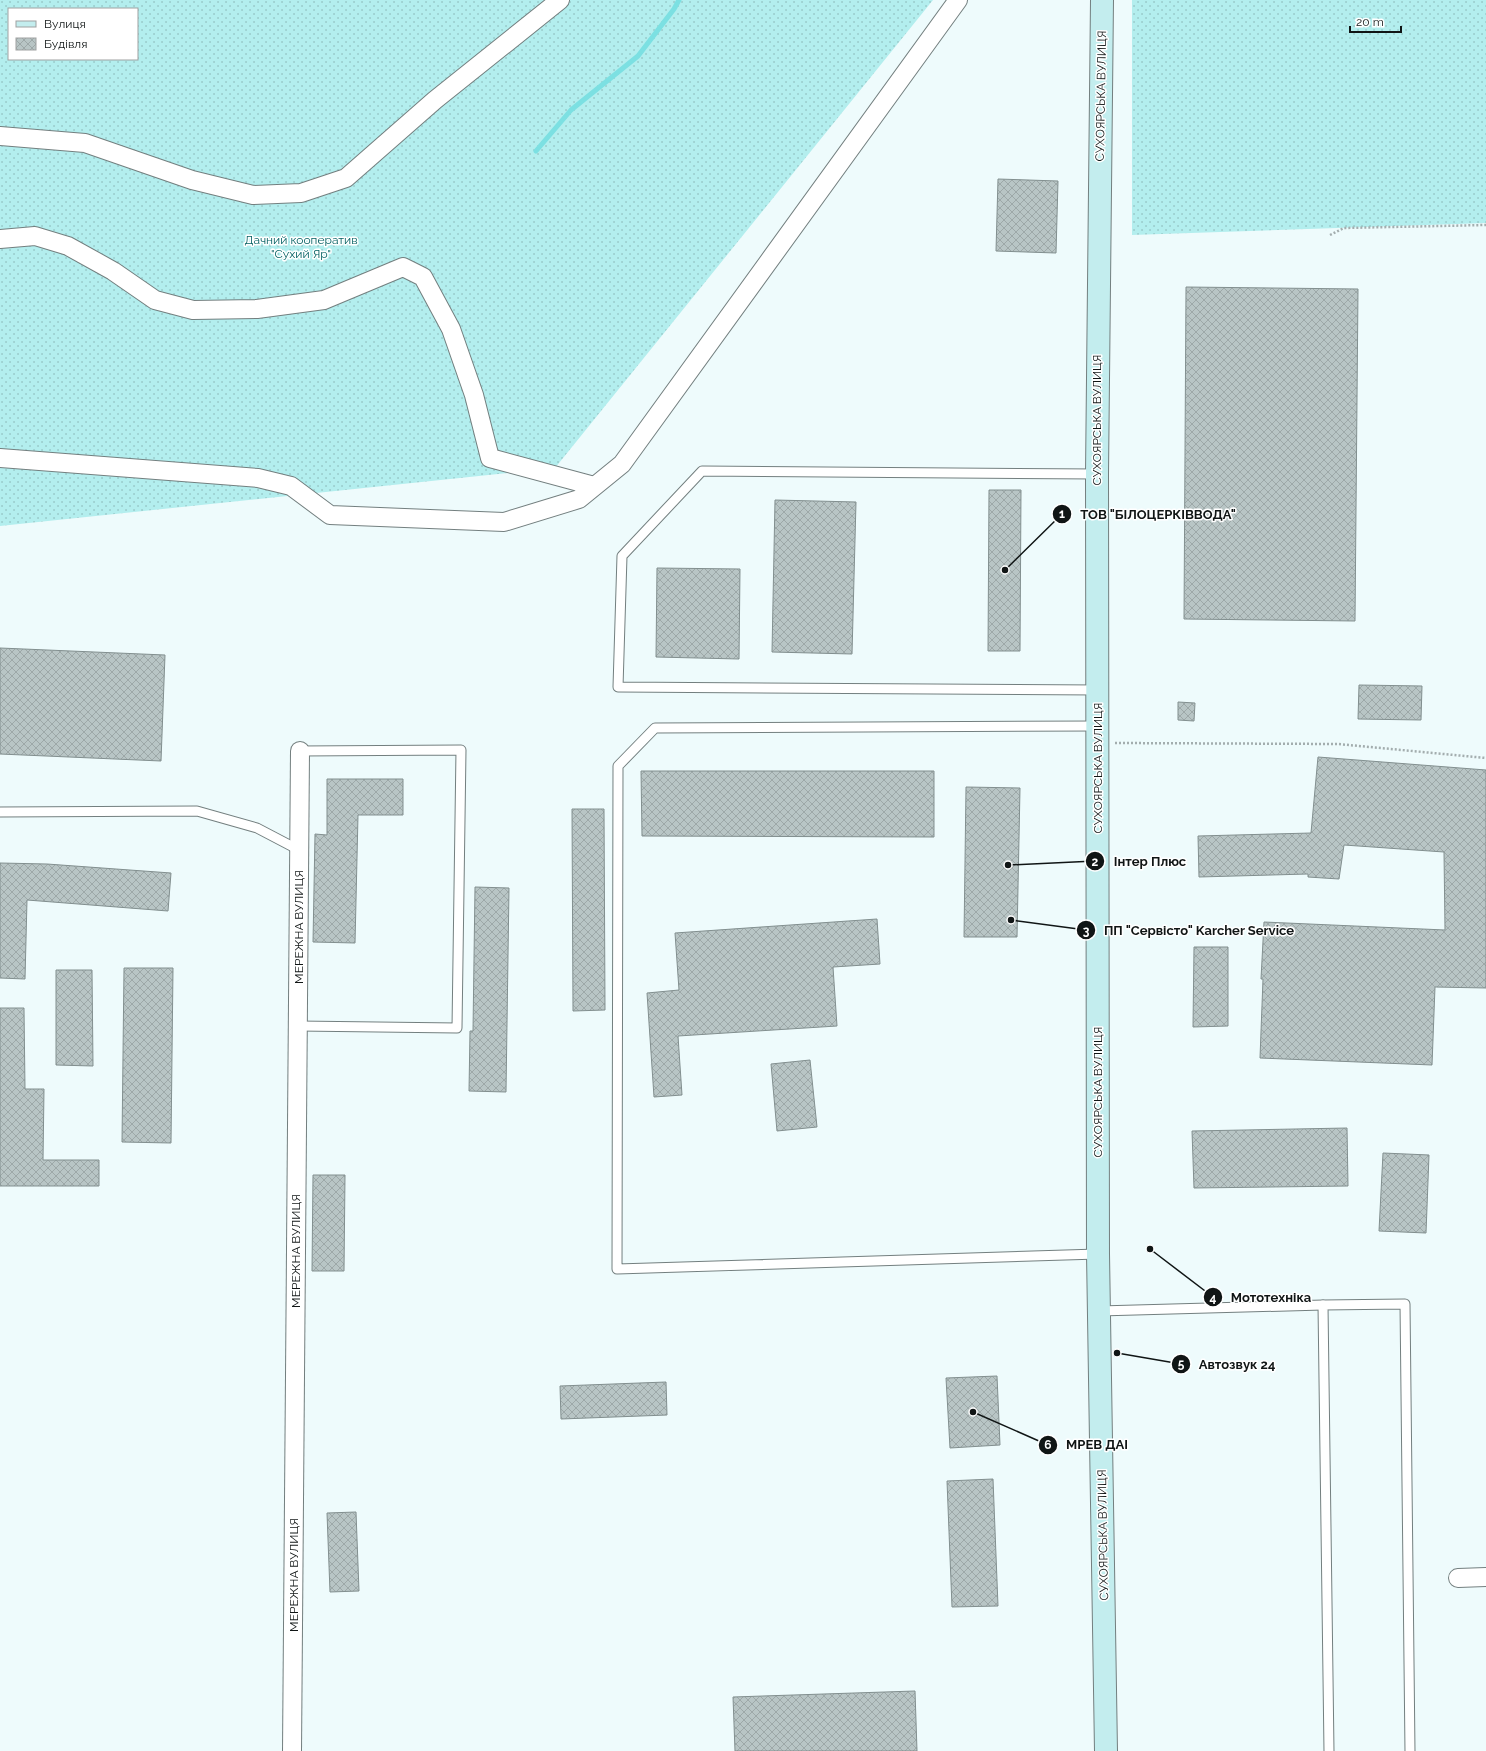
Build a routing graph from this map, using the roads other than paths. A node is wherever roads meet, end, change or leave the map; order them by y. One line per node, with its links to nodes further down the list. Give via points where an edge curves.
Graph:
1 (560, 0): 4 (street, via 434,100 346,178 301,193 253,194 192,180 85,143)
2 (958, 0): 8 (street, via 622,464)
3 (1102, 0): 7 (street, СУХОЯРСЬКА ВУЛИЦЯ)
4 (0, 136)
5 (0, 239): 8 (street, via 35,236 68,246 113,271 156,300 193,310 257,309 324,300 403,267 423,277 451,329 474,395 490,458)
6 (0, 458): 8 (street, via 258,478 291,486 330,515 504,522 579,499)
7 (1097, 474): 9 (street, СУХОЯРСЬКА ВУЛИЦЯ); 9 (lane, via 702,471 622,556 618,687)
8 (594, 486)
9 (1098, 690): 10 (street, СУХОЯРСЬКА ВУЛИЦЯ)
10 (1098, 735): 15 (street, СУХОЯРСЬКА ВУЛИЦЯ); 15 (lane, via 654,728 618,766 617,1269)
11 (300, 751): 13 (street, МЕРЕЖНА ВУЛИЦЯ); 14 (lane, via 461,750 458,1028)
12 (0, 812): 13 (lane, via 197,811 257,828)
13 (299, 850): 14 (street, МЕРЕЖНА ВУЛИЦЯ)
14 (298, 1026): 20 (street, МЕРЕЖНА ВУЛИЦЯ)
15 (1098, 1254): 17 (street, СУХОЯРСЬКА ВУЛИЦЯ)
16 (1323, 1305): 17 (lane); 22 (lane); 23 (lane, via 1405,1304)
17 (1099, 1311): 21 (street, СУХОЯРСЬКА ВУЛИЦЯ)
18 (1486, 1577): 19 (street)
19 (1458, 1578)
20 (292, 1751)
21 (1106, 1751)
22 (1329, 1751)
23 (1410, 1751)

